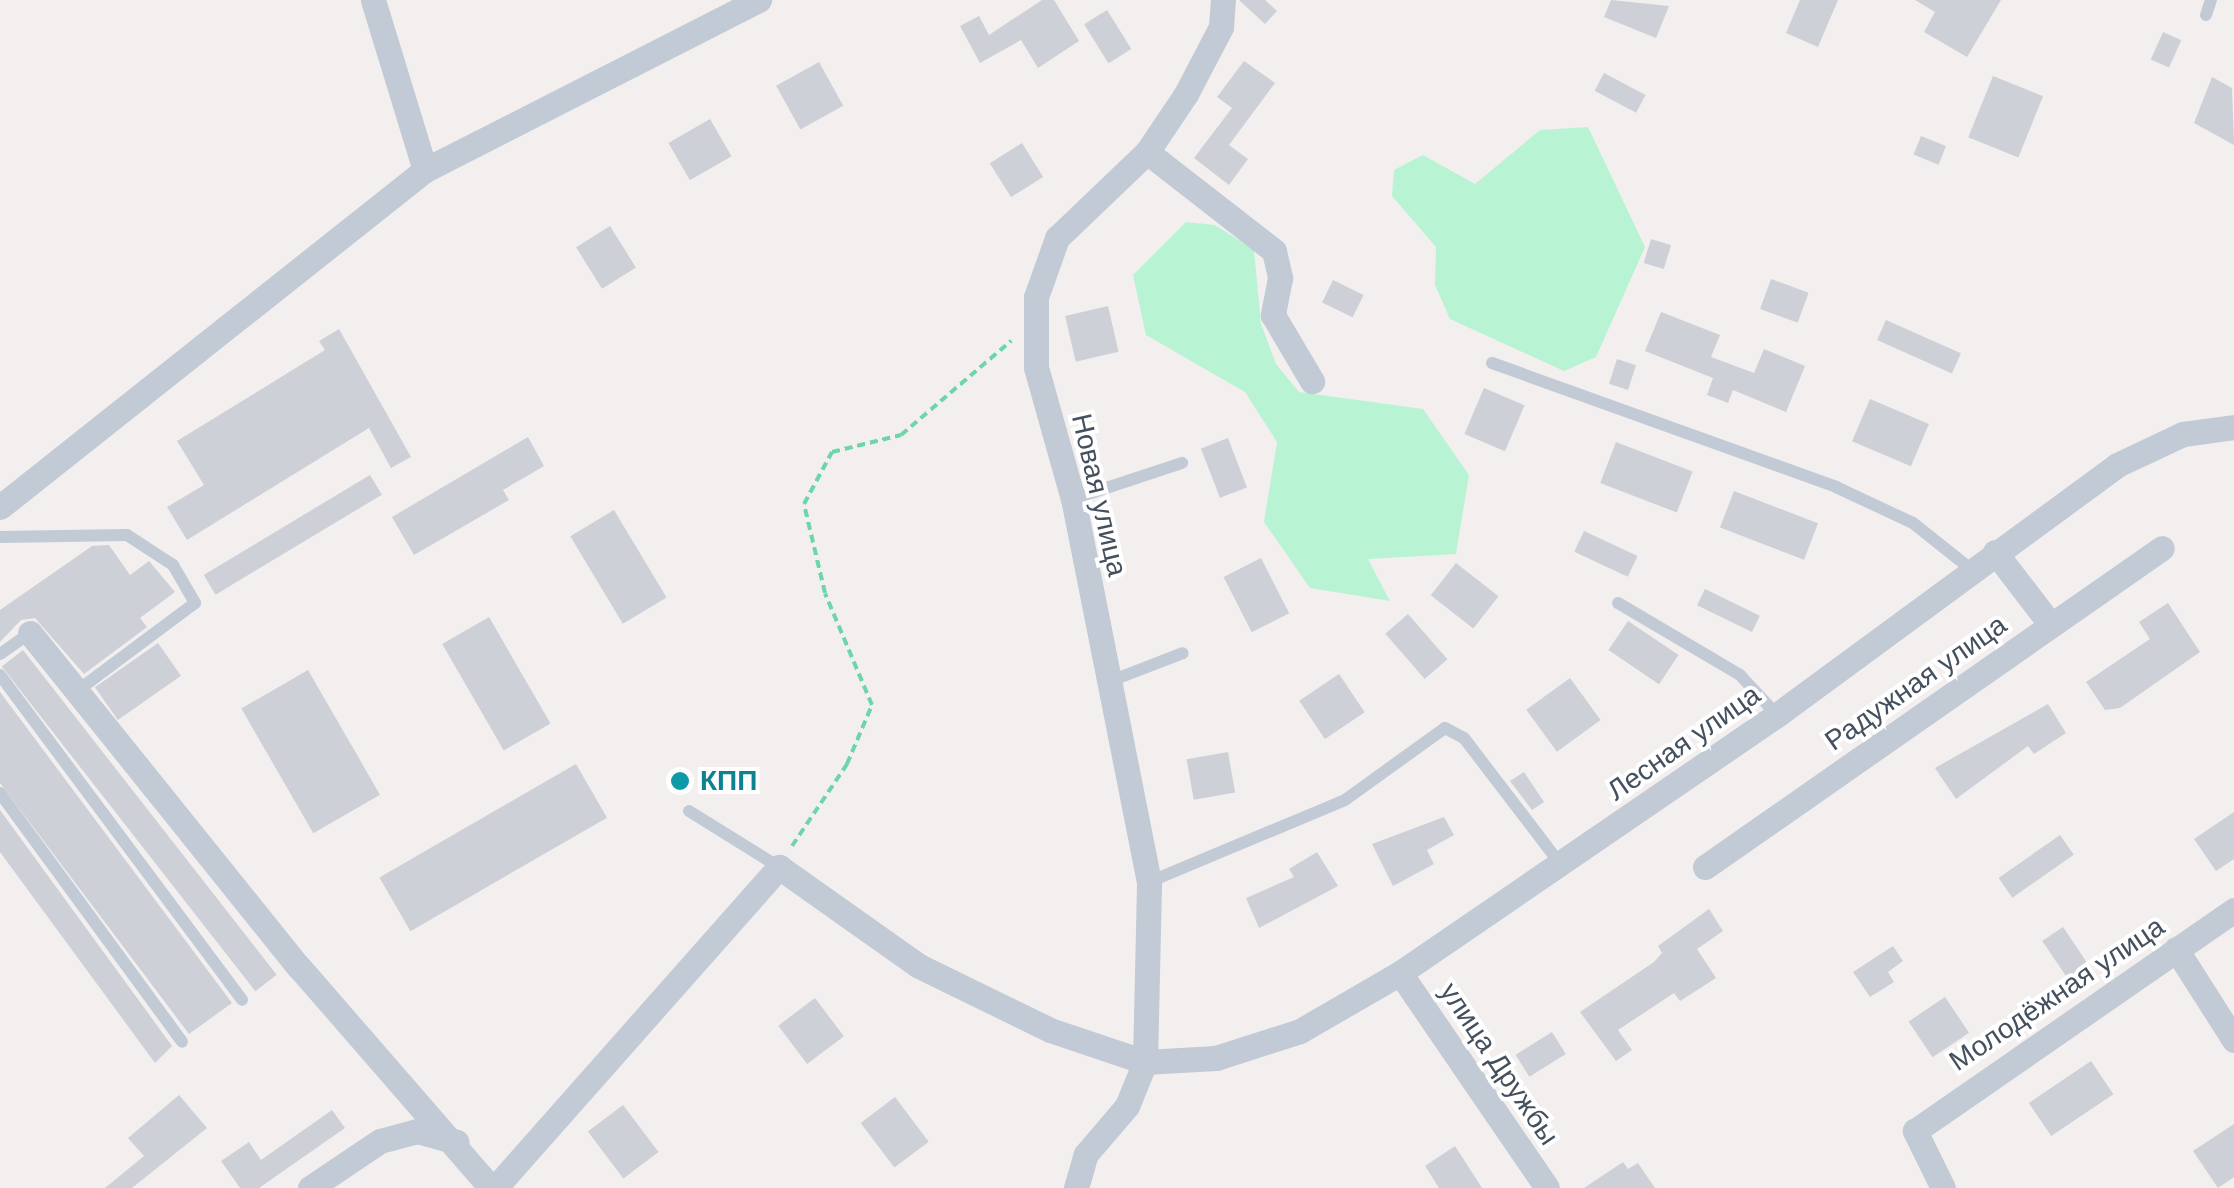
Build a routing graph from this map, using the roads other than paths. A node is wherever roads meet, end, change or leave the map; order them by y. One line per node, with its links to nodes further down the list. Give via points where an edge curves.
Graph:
1 (372, 0): 8 (street)
2 (759, 0): 5 (street)
3 (1223, 0): 7 (street, Новая улица, via 1212,50)
4 (2211, 0): 6 (lane)
5 (713, 9): 8 (street)
6 (2206, 16)
7 (1147, 152): 10 (street, via 1274,251 1280,278 1272,316); 13 (street, Новая улица, via 1056,238 1034,317 1036,367)
8 (425, 170): 14 (street)
9 (1492, 363): 18 (lane, via 1836,487 1913,523)
10 (1312, 382)
11 (2234, 427): 17 (street, Лесная улица, via 2182,434 2116,465)
12 (1182, 463): 13 (lane)
13 (1073, 499): 25 (street, Новая улица)
14 (0, 507)
15 (0, 537): 26 (lane, via 127,535 173,565 195,603)
16 (2162, 548): 20 (street, Радужная улица)
17 (1995, 552): 18 (street, Лесная улица); 20 (street)
18 (1972, 570): 27 (street, Лесная улица)
19 (1618, 603): 27 (lane, via 1740,675)
20 (2051, 625): 32 (street, Радужная улица)
21 (30, 634): 23 (lane); 26 (street)
22 (1183, 653): 25 (lane)
23 (0, 654)
24 (0, 675): 37 (lane)
25 (1108, 682): 33 (street, Новая улица)
26 (77, 691): 41 (street, via 299,967)
27 (1777, 714): 30 (street, Лесная улица)
28 (0, 792): 39 (lane)
29 (689, 811): 31 (lane)
30 (1561, 865): 33 (lane, via 1464,738 1446,728 1345,800); 36 (street, Лесная улица)
31 (779, 867): 40 (street, via 976,997); 43 (street)
32 (1705, 868)
33 (1149, 882): 40 (street, Новая улица)
34 (2234, 910): 35 (street, Молодёжная улица)
35 (2176, 949): 38 (street); 46 (street, Молодёжная улица, via 1915,1131)
36 (1400, 973): 40 (street, Лесная улица, via 1300,1030 1216,1058); 45 (street, улица Дружбы)
37 (242, 1000)
38 (2234, 1040)
39 (182, 1042)
40 (1145, 1062): 44 (street, via 1128,1106 1086,1154)
41 (457, 1142): 42 (street, via 417,1131 380,1142); 43 (street)
42 (310, 1188)
43 (493, 1188)
44 (1076, 1188)
45 (1547, 1188)
46 (1943, 1188)

